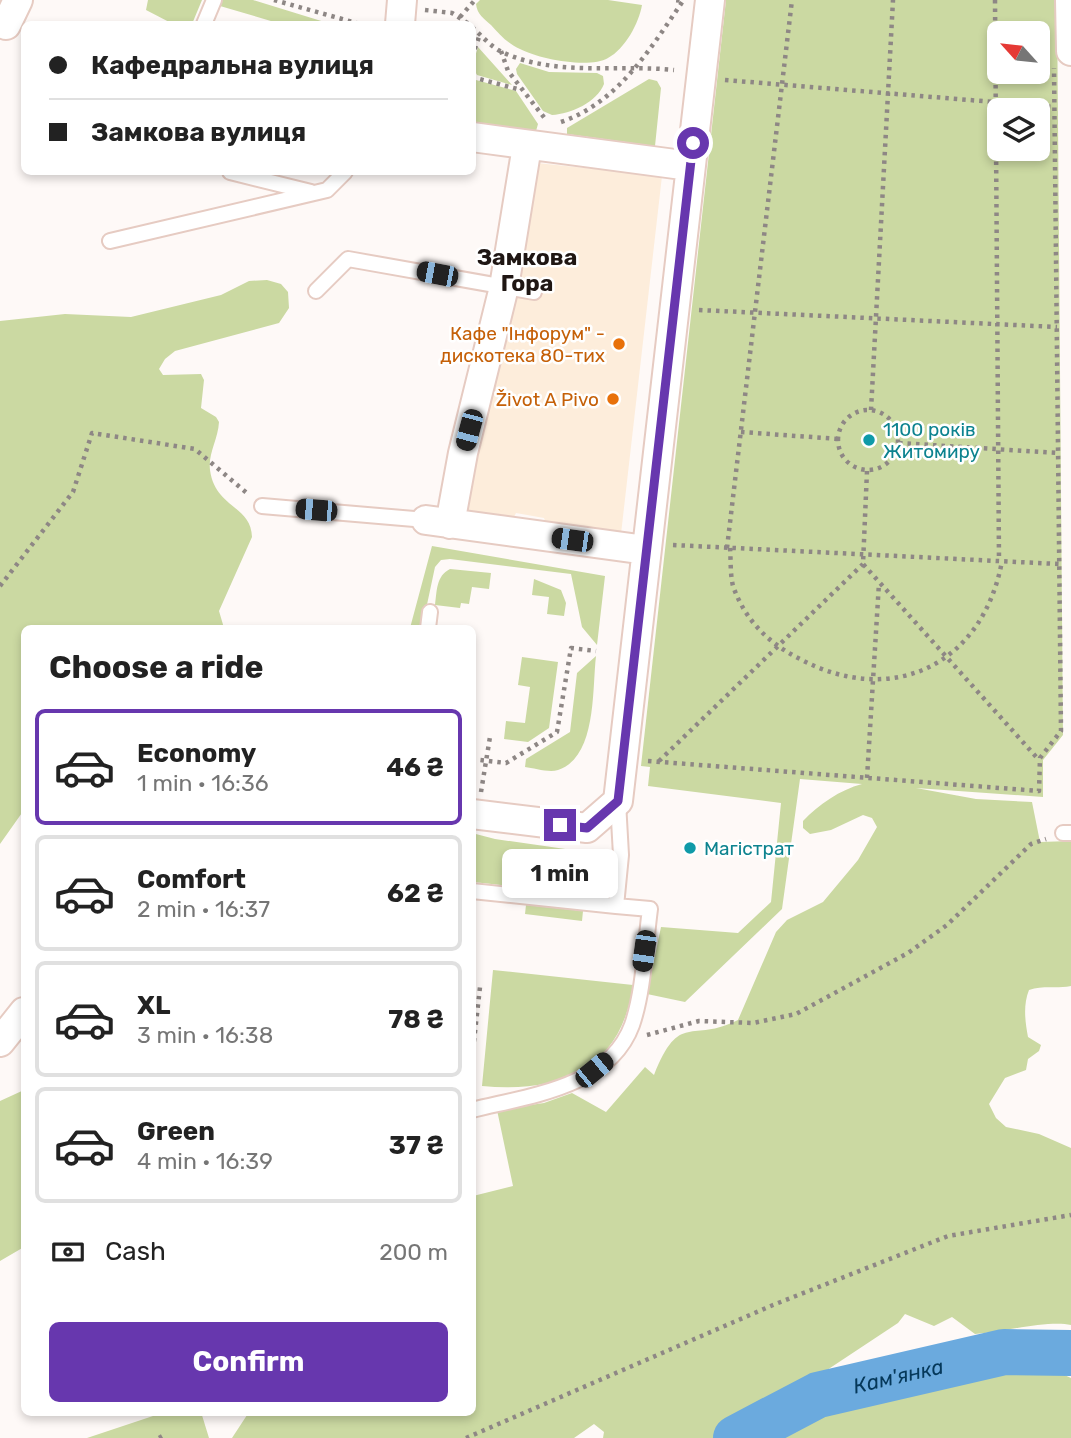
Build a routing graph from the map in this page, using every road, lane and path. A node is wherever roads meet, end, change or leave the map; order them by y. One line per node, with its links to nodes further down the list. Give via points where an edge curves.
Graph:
1 (214, 0): 12 (lane)
2 (274, 0): 13 (path)
3 (475, 0): 11 (path)
4 (674, 0): 20 (path, via 683,1)
5 (710, 0): 33 (street)
6 (792, 0): 24 (path)
7 (893, 0): 26 (path)
8 (995, 0): 27 (path)
9 (1070, 0): 19 (street)
10 (402, 11): 11 (path, via 443,9)
11 (460, 17): 14 (path)
12 (205, 21)
13 (349, 21)
14 (465, 21)
15 (476, 30): 16 (path)
16 (480, 34): 17 (path); 18 (path)
17 (476, 46)
18 (500, 51): 20 (path, via 562,68); 25 (path)
19 (1071, 51)
20 (638, 67): 21 (path); 25 (path, via 601,100 562,122 541,117)
21 (674, 71)
22 (476, 77): 25 (path)
23 (724, 80): 24 (path)
24 (782, 85): 26 (path); 42 (path)
25 (522, 90)
26 (888, 93): 28 (path); 43 (path)
27 (996, 98)
28 (987, 101)
29 (1050, 107): 45 (path, via 1055,107)
30 (476, 138): 31 (street)
31 (527, 146): 33 (street); 38 (street)
32 (996, 161): 44 (path)
33 (690, 166): 55 (street)
34 (242, 175): 36 (lane)
35 (343, 175): 36 (lane, via 335,185)
36 (316, 193): 37 (lane)
37 (110, 241)
38 (504, 287): 39 (lane, via 348,259); 40 (lane); 54 (street, via 463,453)
39 (316, 291)
40 (534, 292)
41 (698, 310): 42 (path)
42 (755, 313): 43 (path); 47 (path)
43 (876, 318): 44 (path); 46 (path)
44 (997, 324): 45 (path); 50 (path)
45 (1057, 327): 51 (path)
46 (871, 410): 48 (path, via 849,417); 49 (path, via 893,423)
47 (741, 432): 48 (path); 56 (path)
48 (839, 439): 52 (path, via 846,462)
49 (899, 443): 50 (path); 52 (path, via 892,460)
50 (999, 449): 51 (path); 58 (path)
51 (1058, 453): 60 (path)
52 (867, 471): 57 (path)
53 (262, 506): 54 (lane); 62 (path, via 195,449 92,433 73,492)
54 (438, 522): 55 (street)
55 (659, 548): 56 (path); 76 (street)
56 (729, 548): 57 (path); 65 (path, via 733,583 742,607)
57 (863, 554): 58 (path); 59 (path)
58 (1001, 561): 60 (path); 67 (path, via 985,614)
59 (863, 564): 61 (path); 65 (path)
60 (1059, 564): 71 (path, via 1062,734)
61 (879, 582): 67 (path); 68 (path)
62 (0, 586)
63 (430, 612): 64 (lane)
64 (428, 625)
65 (778, 646): 68 (path, via 838,676); 74 (path)
66 (596, 651): 72 (path, via 570,648 560,729 506,763)
67 (947, 657): 68 (path, via 924,671); 71 (path)
68 (873, 680): 75 (path)
69 (490, 737): 72 (path)
70 (476, 760): 72 (path)
71 (1040, 760): 75 (path, via 1039,791)
72 (486, 761): 77 (path)
73 (647, 761): 74 (path)
74 (659, 762): 75 (path)
75 (867, 778)
76 (618, 801): 77 (street, via 587,828); 80 (lane, via 621,855)
77 (476, 815)
78 (1067, 833): 85 (path, via 1031,844 947,925 908,953 796,1014 753,1023 699,1021)
79 (476, 891): 80 (lane)
80 (615, 906): 85 (lane, via 650,909 636,1008)
81 (476, 986): 83 (path, via 480,987)
82 (21, 1016): 84 (street)
83 (476, 1023)
84 (0, 1042)
85 (622, 1042): 86 (lane, via 594,1070 562,1088)
86 (476, 1109)
87 (1071, 1215): 90 (path, via 948,1236 773,1305)
88 (166, 1434): 89 (path)
89 (159, 1438)
90 (466, 1438)

